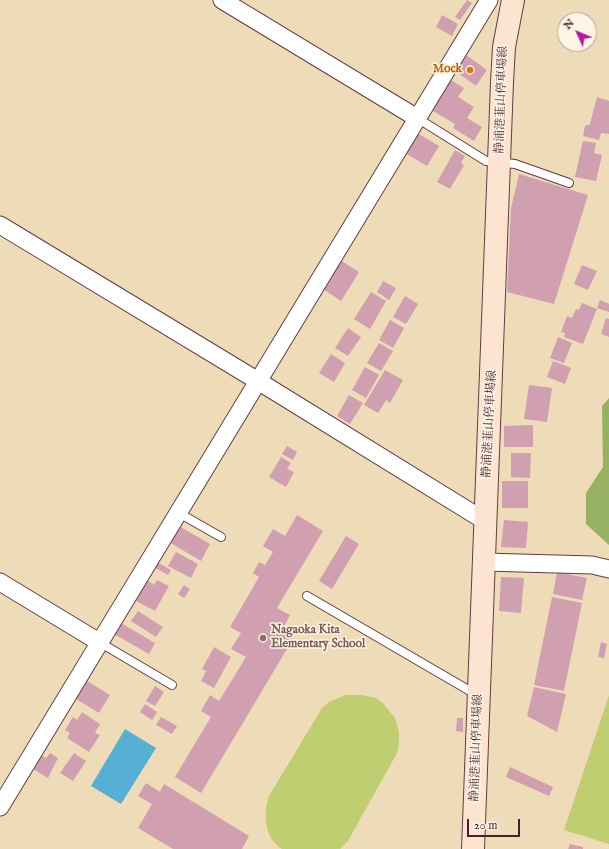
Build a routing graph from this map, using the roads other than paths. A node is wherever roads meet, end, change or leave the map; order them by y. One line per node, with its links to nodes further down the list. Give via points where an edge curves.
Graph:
1 (222, 0): 4 (street)
2 (489, 0): 4 (street)
3 (513, 0): 5 (main road, 静浦港韮山停車場線, via 504,47)
4 (417, 118): 5 (lane, via 486,161); 8 (street)
5 (500, 163): 6 (lane, via 515,164); 10 (main road, 静浦港韮山停車場線, via 494,347)
6 (569, 182)
7 (0, 225): 8 (street)
8 (258, 381): 9 (street); 10 (street)
9 (178, 512): 11 (lane); 16 (street)
10 (484, 521): 12 (main road, 静浦港韮山停車場線)
11 (221, 537)
12 (484, 562): 13 (street, via 592,565); 18 (main road, 静浦港韮山停車場線)
13 (609, 569)
14 (0, 582): 16 (street)
15 (307, 596): 18 (lane)
16 (99, 642): 17 (lane); 19 (street)
17 (172, 686)
18 (479, 696): 20 (main road, 静浦港韮山停車場線)
19 (0, 807)
20 (473, 849)

